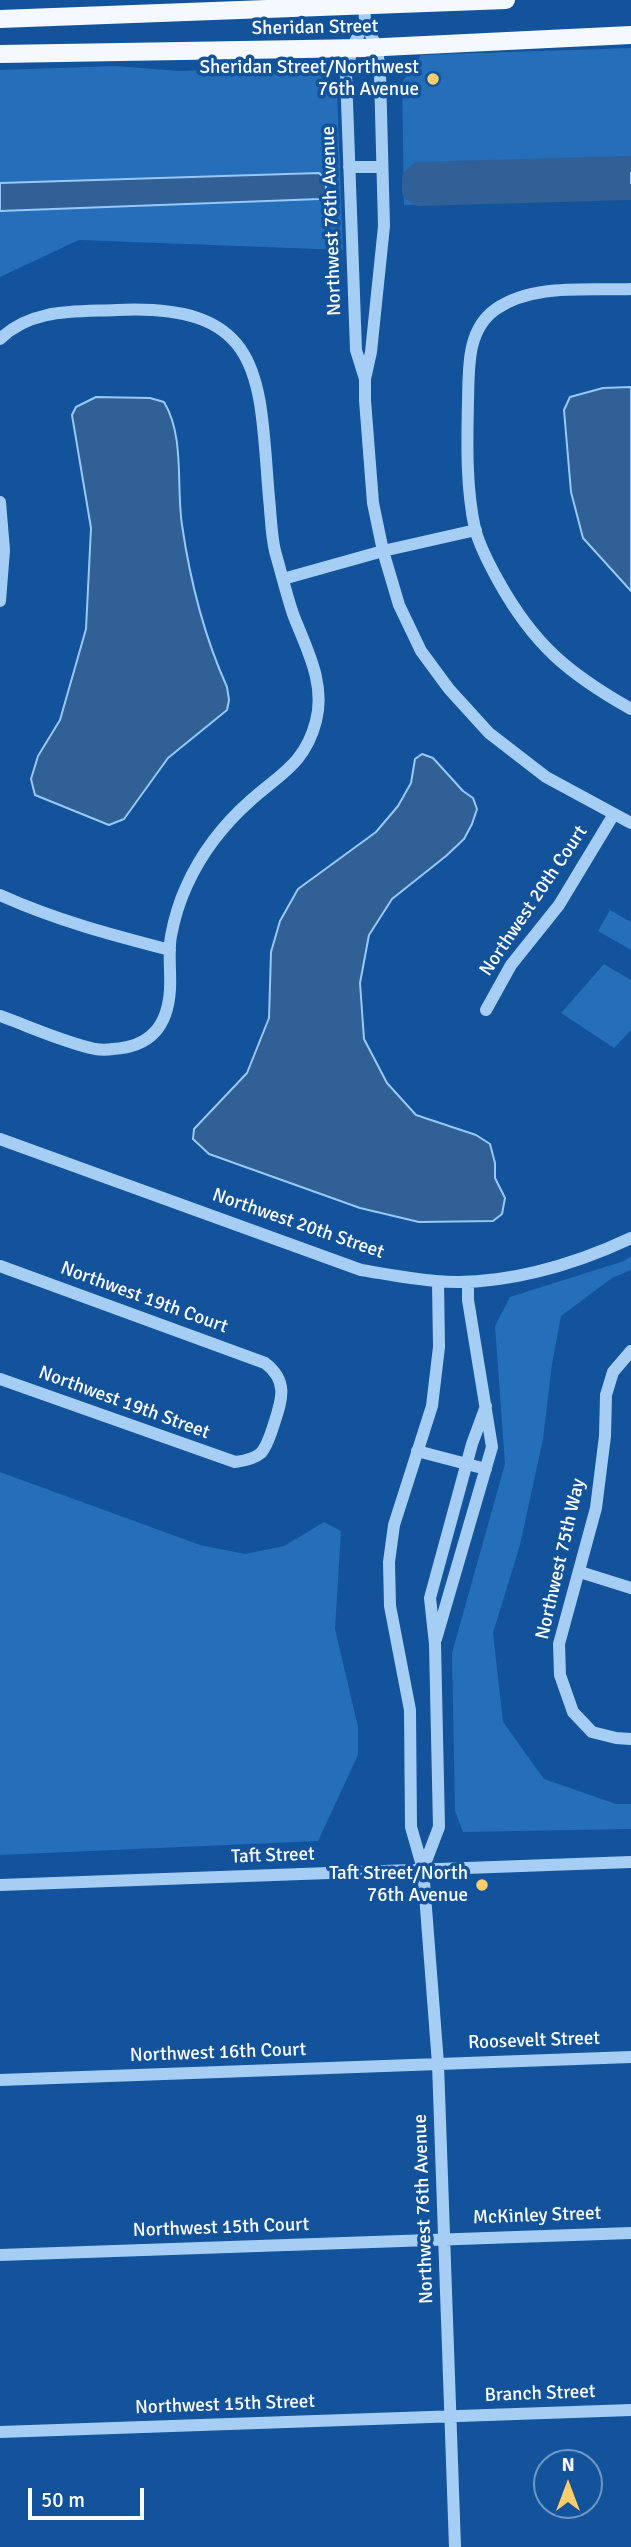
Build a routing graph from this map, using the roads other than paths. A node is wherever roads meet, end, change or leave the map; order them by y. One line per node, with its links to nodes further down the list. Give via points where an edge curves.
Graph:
1 (506, 0): 2 (main road, Sheridan Street)
2 (364, 9): 3 (main road, Sheridan Street); 5 (street, Northwest 76th Avenue); 6 (street, Northwest 76th Avenue)
3 (0, 19)
4 (631, 35): 6 (main road, Sheridan Street)
5 (352, 48): 6 (main road, Sheridan Street); 7 (main road, Sheridan Street); 8 (street, Northwest 76th Avenue, via 346,74)
6 (377, 48): 9 (street, Northwest 76th Avenue)
7 (0, 54)
8 (349, 167): 9 (street); 12 (street, Northwest 76th Avenue, via 356,350)
9 (382, 167): 12 (street, Northwest 76th Avenue, via 384,226)
10 (631, 289): 14 (street, via 535,293 495,310 478,328 470,355 469,464)
11 (0, 339): 16 (street, via 26,319 49,313 139,309 213,323 237,344 252,367 260,395 273,542)
12 (365, 379): 15 (street, Northwest 76th Avenue, via 370,479)
13 (0, 502): 17 (street, via 4,550)
14 (476, 530): 15 (street); 18 (street, via 489,564 533,635 568,669)
15 (383, 551): 16 (street); 19 (street, Northwest 76th Avenue, via 399,605 421,651 449,689 489,733 547,777)
16 (283, 579): 22 (street, via 314,667 320,695 317,720 306,751 211,841 186,887)
17 (0, 601)
18 (631, 709)
19 (614, 814): 20 (street, Northwest 76th Avenue); 23 (street, Northwest 20th Court, via 559,905 511,965)
20 (631, 823)
21 (0, 895): 22 (street, via 37,912)
22 (170, 950): 24 (street, via 166,1016 152,1037 129,1048 97,1050)
23 (486, 1010)
24 (1, 1019)
25 (0, 1139): 28 (street, Northwest 20th Street, via 361,1270)
26 (631, 1238): 29 (street, Northwest 20th Street, via 597,1254 531,1273)
27 (0, 1266): 34 (street, Northwest 19th Court, via 274,1370 282,1390 281,1404 268,1441 252,1458)
28 (438, 1282): 29 (street, Northwest 20th Street); 33 (street, Northwest 76th Avenue, via 439,1347 432,1406)
29 (468, 1282): 32 (street, Northwest 76th Avenue)
30 (631, 1351): 37 (street, Northwest 75th Way, via 613,1372 606,1395 596,1508)
31 (0, 1379): 34 (street, Northwest 19th Street)
32 (486, 1406): 35 (street, Northwest 76th Avenue); 36 (street, Northwest 76th Avenue, via 492,1447)
33 (417, 1451): 35 (street); 42 (street, Northwest 76th Avenue, via 394,1525 389,1562 390,1606 410,1710 411,1827)
34 (235, 1462)
35 (467, 1464): 36 (street); 39 (street, Northwest 76th Avenue, via 430,1598)
36 (486, 1469): 39 (street, Northwest 76th Avenue)
37 (580, 1572): 38 (street); 40 (street, Northwest 75th Way, via 559,1644 560,1675 573,1712 592,1731)
38 (631, 1587)
39 (435, 1644): 42 (street, Northwest 76th Avenue, via 439,1826)
40 (631, 1739)
41 (631, 1862): 42 (street, Taft Street)
42 (423, 1869): 43 (street, Taft Street); 45 (street, Northwest 76th Avenue)
43 (0, 1885)
44 (631, 2057): 45 (street, Roosevelt Street)
45 (438, 2064): 46 (street, Northwest 16th Court); 48 (street, Northwest 76th Avenue)
46 (0, 2080)
47 (631, 2233): 48 (street, McKinley Street)
48 (444, 2238): 49 (street, Northwest 15th Court); 51 (street, Northwest 76th Avenue)
49 (0, 2255)
50 (631, 2410): 51 (street, Branch Street)
51 (450, 2417): 52 (street, Northwest 15th Street); 53 (street, Northwest 76th Avenue)
52 (0, 2432)
53 (455, 2547)

